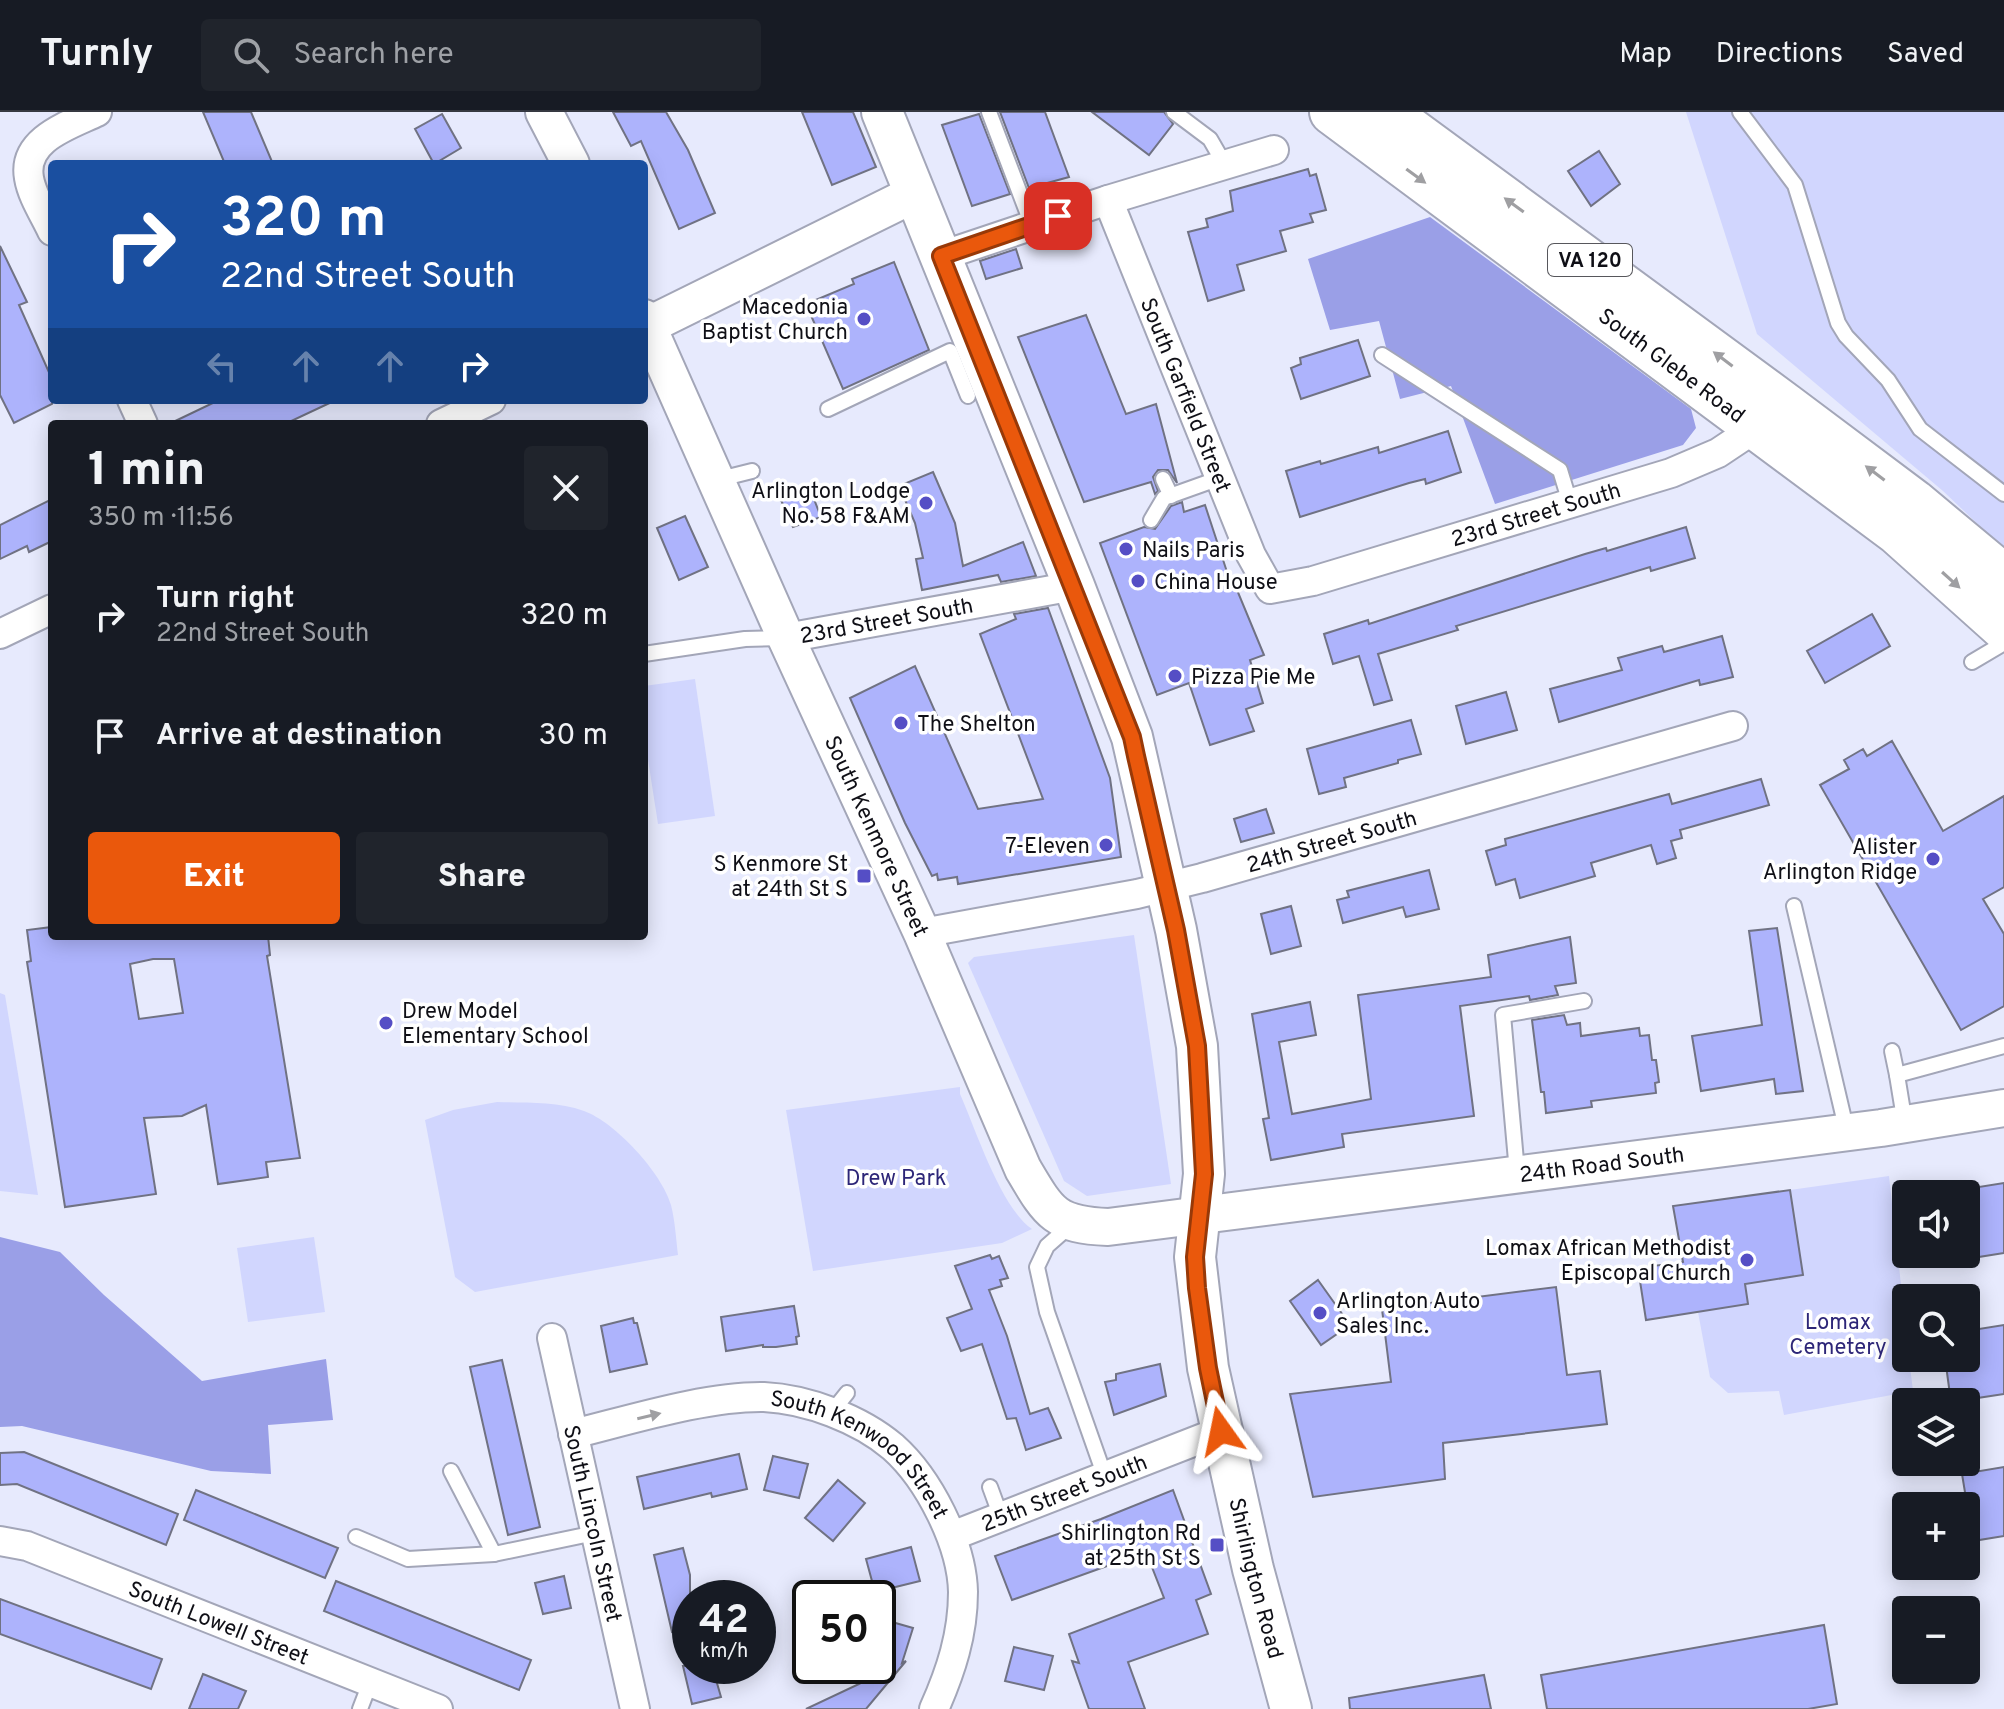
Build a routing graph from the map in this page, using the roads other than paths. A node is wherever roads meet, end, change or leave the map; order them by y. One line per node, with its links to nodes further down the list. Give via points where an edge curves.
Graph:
1 (97, 112): 14 (street, via 40,142 30,158 28,176)
2 (544, 112): 10 (street)
3 (882, 112): 12 (main road, Shirlington Road)
4 (989, 112): 15 (lane)
5 (1174, 112): 11 (lane, via 1210,139)
6 (1332, 112): 8 (main road, South Glebe Road / VA 120)
7 (1740, 112): 29 (lane, via 1795,185 1846,336 1888,380 1920,429)
8 (1386, 121): 23 (main road, South Glebe Road / VA 120)
9 (1274, 150): 11 (street)
10 (569, 160)
11 (1225, 165): 13 (street)
12 (914, 194): 16 (main road, Shirlington Road); 17 (street)
13 (1108, 200): 15 (street); 26 (street, South Garfield Street)
14 (48, 222)
15 (1032, 225): 16 (street)
16 (941, 256): 20 (main road, Shirlington Road)
17 (648, 323)
18 (648, 331): 28 (street, South Kenmore Street)
19 (1382, 355): 31 (lane, via 1560,470)
20 (978, 392): 22 (lane, via 950,351); 34 (main road, Shirlington Road)
21 (483, 404): 24 (street)
22 (828, 409)
23 (1771, 417): 31 (street, 23rd Street South, via 1718,453); 33 (main road, South Glebe Road / VA 120, one-way to 23, via 1914,502); 37 (main road, South Glebe Road / VA 120, one-way to 37)
24 (449, 420)
25 (752, 471): 28 (lane)
26 (1220, 478): 30 (lane); 35 (street, South Garfield Street)
27 (1163, 479): 30 (lane)
28 (716, 481): 39 (street, South Kenmore Street)
29 (2004, 494)
30 (1171, 496): 32 (lane, via 1164,498)
31 (1570, 503): 35 (street, 23rd Street South, via 1313,581)
32 (1151, 520)
33 (2004, 577)
34 (1074, 586): 39 (street, 23rd Street South); 44 (main road, Shirlington Road, via 1132,737)
35 (1270, 589)
36 (48, 611): 38 (street)
37 (2004, 628)
38 (0, 634)
39 (786, 638): 41 (lane, 23rd Street South); 46 (street, South Kenmore Street)
40 (2004, 643): 42 (lane)
41 (648, 653)
42 (1972, 662)
43 (1733, 726): 44 (street, 24th Street South)
44 (1165, 888): 46 (street, 24th Street South); 55 (main road, Shirlington Road, via 1197,1046 1204,1174)
45 (1794, 906): 53 (lane)
46 (922, 933): 56 (street, South Kenmore Street, via 1023,1169 1044,1205)
47 (1584, 1001): 54 (lane, via 1503,1015)
48 (2004, 1046): 50 (lane)
49 (1892, 1051): 50 (lane)
50 (1897, 1075): 52 (lane)
51 (2004, 1108): 52 (street, 24th Road South)
52 (1905, 1124): 53 (street, 24th Road South)
53 (1848, 1132): 54 (street, 24th Road South)
54 (1517, 1175): 55 (street, 24th Road South)
55 (1199, 1216): 56 (street, via 1108,1227); 58 (main road, Shirlington Road, via 1197,1288)
56 (1072, 1224): 61 (lane, via 1047,1246 1037,1267 1047,1312)
57 (552, 1338): 59 (street, South Lincoln Street)
58 (1221, 1431): 61 (street, 25th Street South); 74 (main road, Shirlington Road)
59 (573, 1434): 64 (street, South Lincoln Street); 65 (street, South Kenwood Street, one-way to 65, via 707,1403 764,1397 811,1405 839,1403 855,1423 893,1448 929,1491)
60 (451, 1471): 68 (lane)
61 (1105, 1477): 63 (street, 25th Street South)
62 (990, 1487): 63 (lane)
63 (1001, 1517): 65 (street, 25th Street South)
64 (595, 1533): 68 (lane); 72 (street, South Lincoln Street)
65 (952, 1536): 73 (street, South Kenwood Street, via 963,1589 960,1634)
66 (356, 1537): 68 (lane, via 408,1559)
67 (0, 1541): 69 (street, South Lowell Street, via 27,1546)
68 (494, 1554)
69 (370, 1683): 70 (lane); 71 (street, South Lowell Street)
70 (360, 1709)
71 (438, 1709)
72 (635, 1709)
73 (934, 1709)
74 (1291, 1709)

